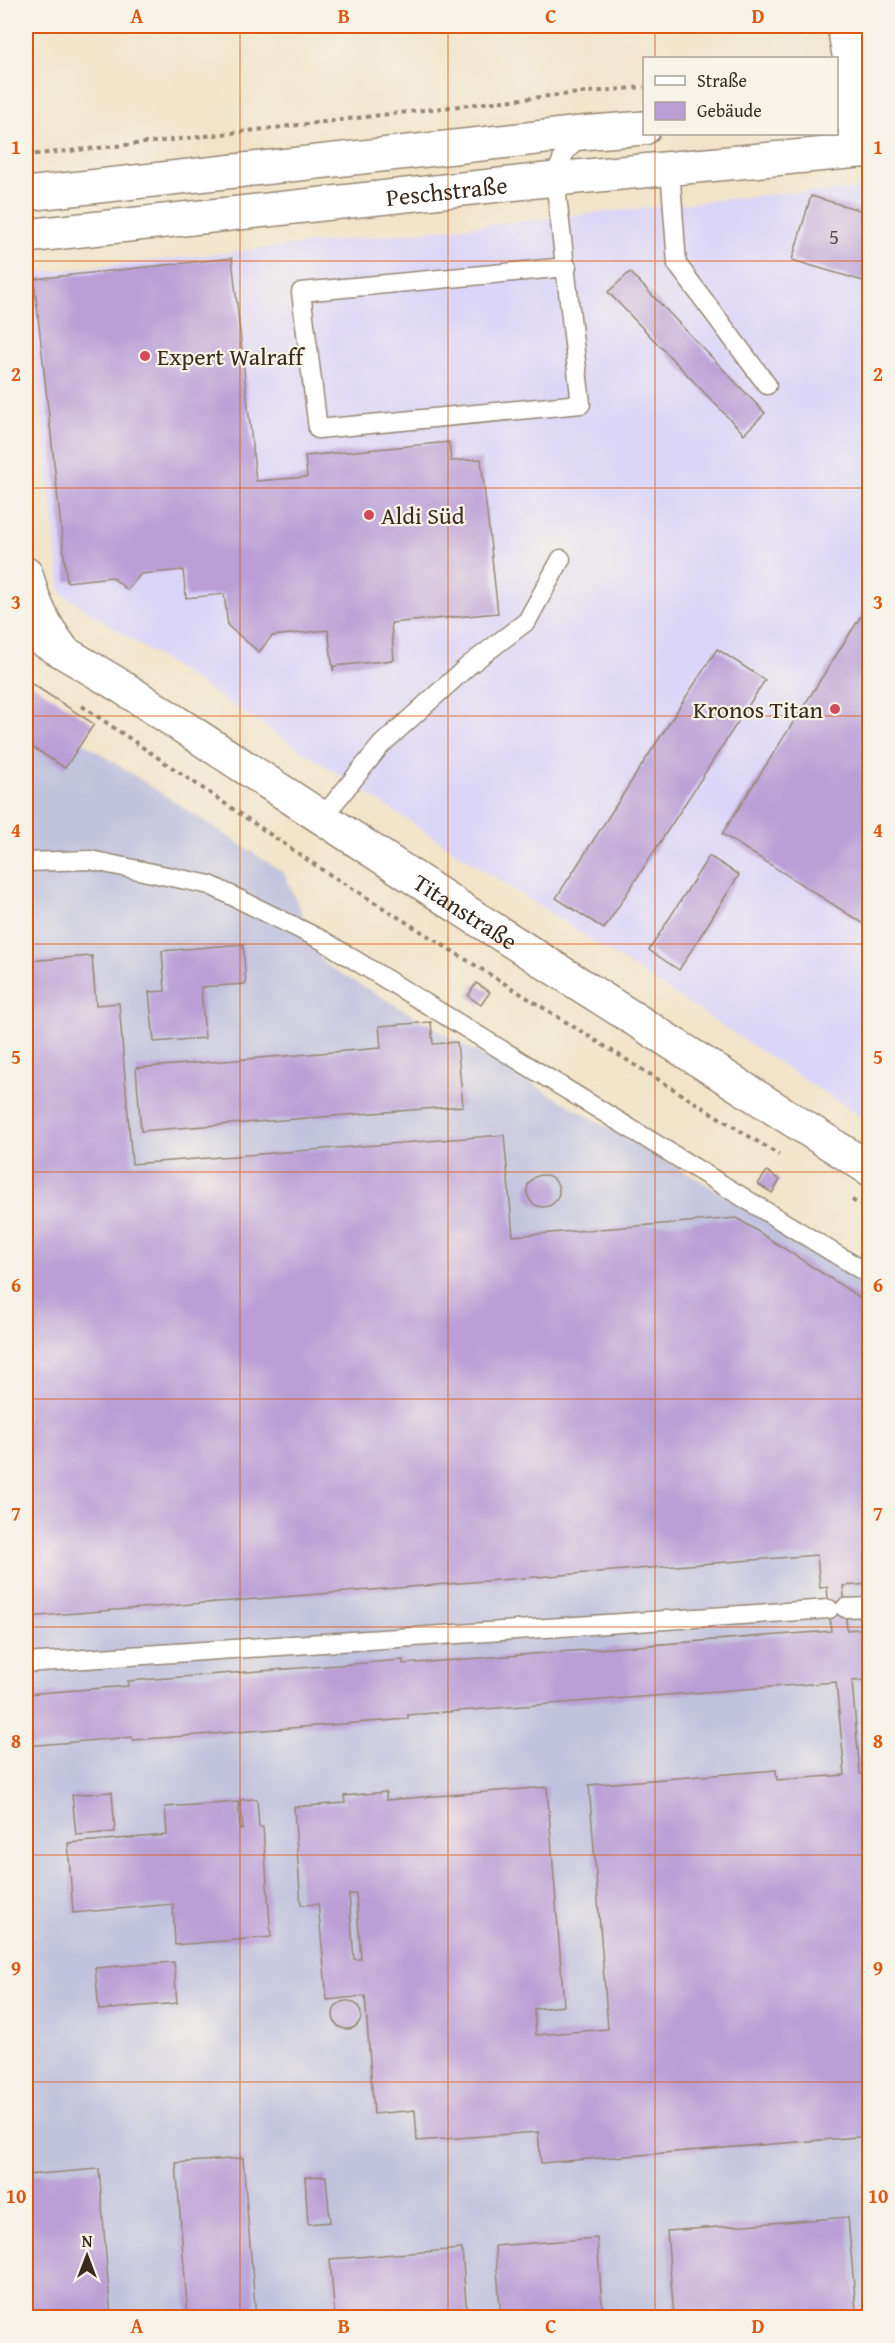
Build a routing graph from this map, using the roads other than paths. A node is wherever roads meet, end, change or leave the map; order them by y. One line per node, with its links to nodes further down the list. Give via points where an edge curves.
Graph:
1 (844, 26): 2 (main road, via 853,78)
2 (854, 114): 5 (main road)
3 (643, 128): 4 (main road, Peschstraße)
4 (581, 133): 7 (lane, via 564,154); 8 (main road, Peschstraße)
5 (863, 150): 6 (main road, Peschstraße)
6 (670, 168): 7 (main road, Peschstraße); 11 (lane, via 677,264)
7 (555, 179): 9 (main road, Peschstraße); 10 (lane)
8 (26, 194)
9 (26, 236)
10 (567, 267): 10 (lane, via 580,404 318,429 301,292)
11 (767, 385)
12 (561, 558): 16 (lane, via 527,621 468,666 381,745)
13 (26, 574): 15 (main road, Titanstraße, via 44,626)
14 (26, 630): 15 (main road, Titanstraße)
15 (64, 652): 16 (main road, Titanstraße)
16 (322, 818): 18 (main road, Titanstraße)
17 (26, 862): 19 (lane, via 90,860 210,885 332,946)
18 (870, 1169)
19 (870, 1275)
20 (870, 1607): 21 (lane)
21 (26, 1663)

